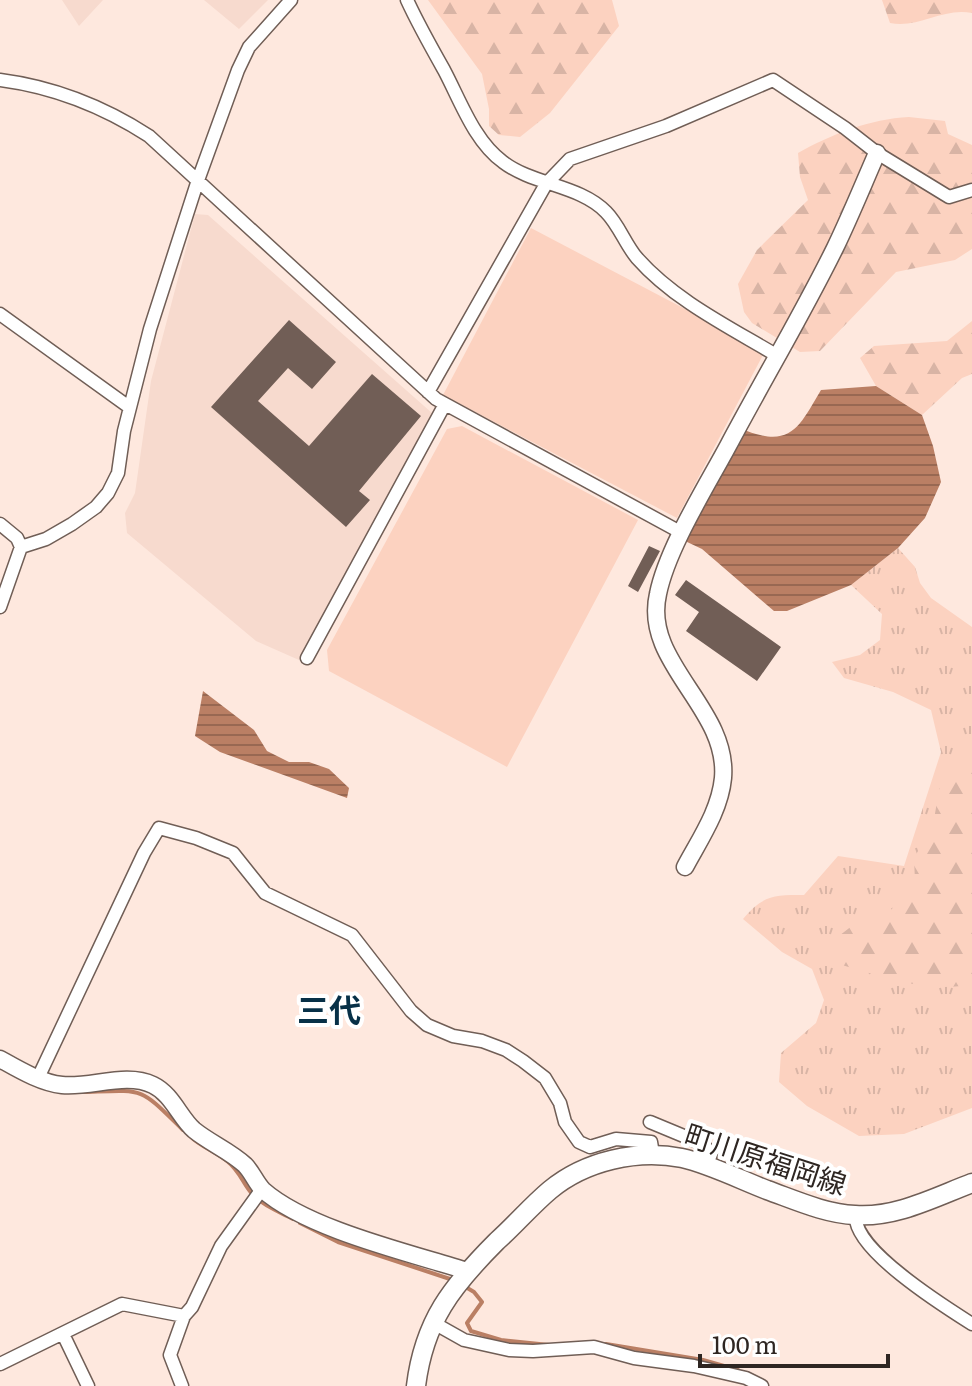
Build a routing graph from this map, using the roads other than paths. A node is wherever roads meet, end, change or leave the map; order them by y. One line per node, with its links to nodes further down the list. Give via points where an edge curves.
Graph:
1 (291, 0): 5 (street, via 249,47)
2 (407, 0): 6 (street, via 483,141 503,163)
3 (0, 80): 5 (street, via 84,100 121,118 149,136)
4 (877, 153): 6 (street, via 773,80 666,126 578,155); 7 (street, via 949,197); 9 (street, via 835,249)
5 (197, 183): 10 (street); 12 (street)
6 (546, 184): 9 (street, via 598,206 658,278); 10 (street)
7 (972, 190)
8 (0, 314): 12 (street)
9 (776, 355): 14 (street)
10 (428, 392): 11 (street)
11 (445, 404): 14 (street); 17 (street)
12 (129, 407): 15 (street, via 118,473 108,493 72,524)
13 (0, 524): 15 (street)
14 (682, 533): 18 (street, via 660,585 657,628 711,724 723,759 712,816)
15 (21, 547): 16 (street)
16 (0, 607)
17 (307, 658)
18 (685, 867)
19 (0, 1059): 20 (street)
20 (38, 1078): 23 (street, via 159,828 233,853 265,893 352,935 427,1025 506,1050 523,1061 545,1078 565,1122); 28 (street, via 62,1085 127,1080 153,1085 194,1130 246,1167)
21 (650, 1122): 22 (street)
22 (675, 1132): 24 (street); 25 (street, via 703,1144 711,1154)
23 (586, 1144): 24 (street, via 616,1139); 26 (street)
24 (652, 1148): 25 (main road, 町川原福岡線); 26 (main road, 町川原福岡線)
25 (706, 1167): 29 (main road, 町川原福岡線, via 799,1202)
26 (589, 1168): 30 (main road, 町川原福岡線, via 551,1189)
27 (972, 1183): 29 (main road, 町川原福岡線, via 889,1213)
28 (262, 1189): 30 (street, via 343,1232); 31 (street, via 221,1246)
29 (856, 1215): 33 (street, via 854,1225 870,1246 933,1301)
30 (467, 1271): 32 (main road, 町川原福岡線)
31 (184, 1316): 34 (street, via 122,1304); 37 (street, via 170,1355)
32 (432, 1322): 38 (main road, 町川原福岡線); 39 (street, via 464,1340 509,1350 594,1347 746,1378)
33 (972, 1324)
34 (63, 1334): 35 (street); 36 (street)
35 (0, 1364)
36 (88, 1386)
37 (182, 1386)
38 (416, 1386)
39 (762, 1386)

